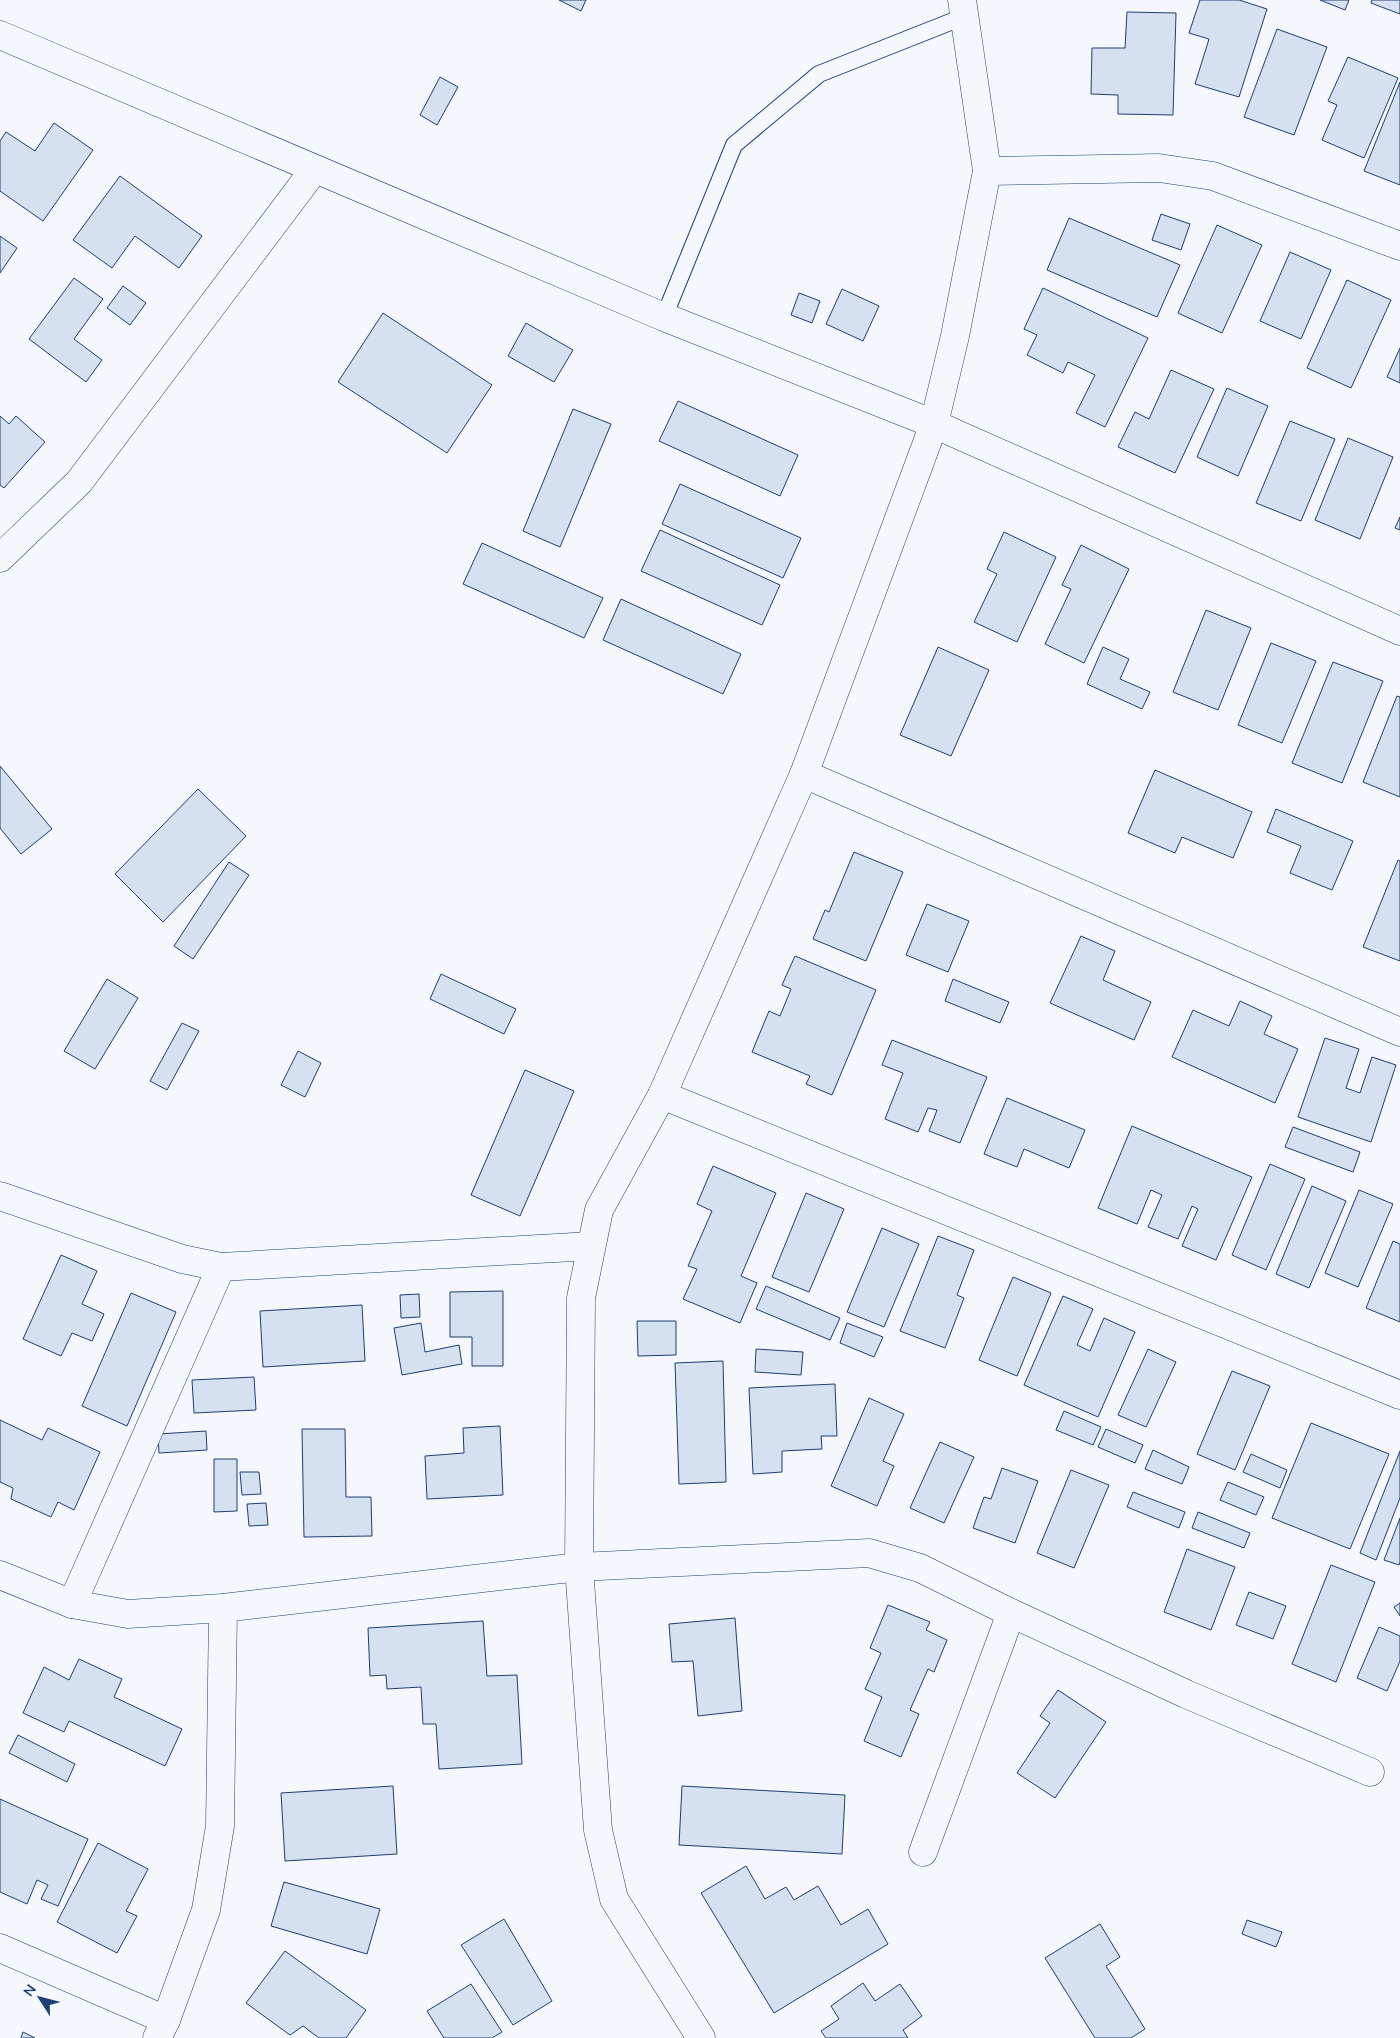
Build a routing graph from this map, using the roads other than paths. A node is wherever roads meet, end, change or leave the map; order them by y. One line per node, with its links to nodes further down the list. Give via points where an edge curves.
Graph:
1 (963, 9): 4 (street); 6 (lane, via 819,74 734,145)
2 (0, 35): 3 (street)
3 (314, 170): 6 (street); 8 (street, via 79,482)
4 (987, 170): 5 (street, via 1159,168 1212,176); 7 (street, via 955,336)
5 (1400, 246)
6 (664, 317): 7 (street)
7 (934, 424): 9 (street); 10 (street)
8 (0, 558)
9 (1400, 631)
10 (804, 774): 11 (street); 12 (street)
11 (1400, 1032)
12 (662, 1095): 14 (street, via 599,1210); 16 (street)
13 (0, 1196): 15 (street, via 182,1259)
14 (591, 1246): 15 (street); 17 (street, via 582,1298)
15 (221, 1267): 19 (street)
16 (1400, 1394)
17 (579, 1567): 20 (street); 21 (street, via 870,1553 920,1568); 26 (street, via 598,1830 614,1899)
18 (0, 1575): 19 (street)
19 (72, 1604): 20 (street, via 128,1614)
20 (223, 1608): 25 (street, via 220,1826 206,1910)
21 (1011, 1613): 22 (street, via 1186,1694); 23 (street)
22 (1370, 1772)
23 (923, 1852)
24 (0, 1948): 25 (street)
25 (161, 2029)
26 (700, 2038)

